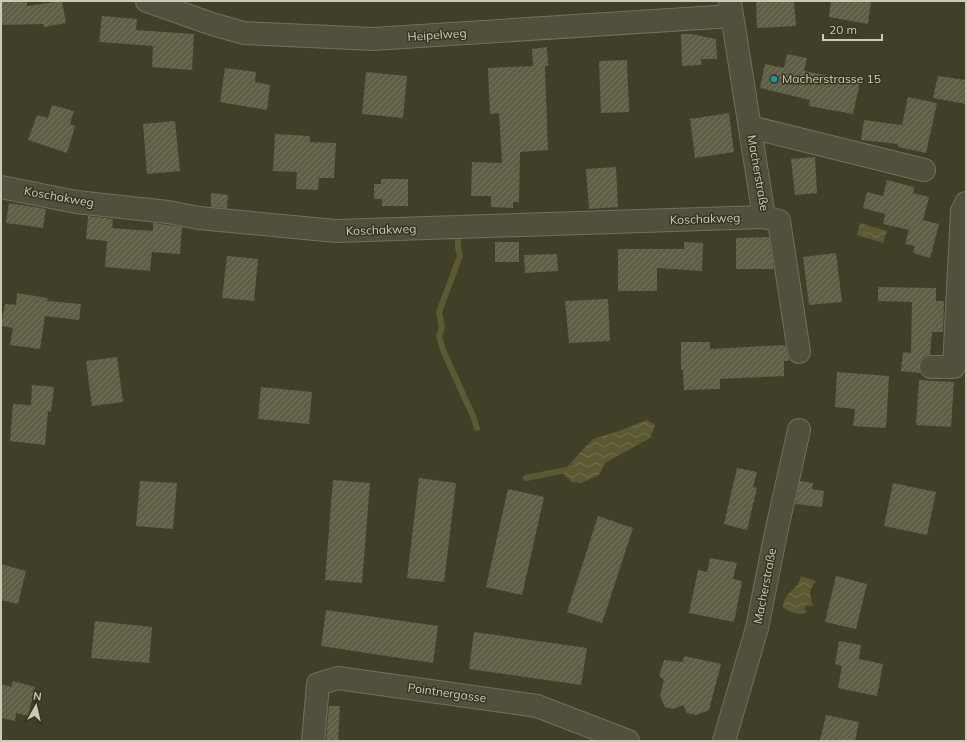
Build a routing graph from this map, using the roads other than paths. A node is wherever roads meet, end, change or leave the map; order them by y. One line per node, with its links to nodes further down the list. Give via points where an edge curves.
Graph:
1 (146, 1): 2 (street, Heipelweg, via 244,33 373,39)
2 (731, 8): 3 (street, Macherstraße)
3 (750, 127): 4 (street, Macherstraße); 7 (street, Macherstraße)
4 (924, 170)
5 (1, 187): 7 (street, Koschakweg, via 76,202 199,218 336,231)
6 (966, 203): 9 (street, via 962,211 954,367)
7 (764, 217): 8 (street, Macherstraße, via 779,221)
8 (799, 352)
9 (931, 367)
10 (800, 430): 13 (street, Macherstraße, via 757,628)
11 (313, 741): 12 (street, Pointnergasse, via 318,684 338,678 537,706)
12 (628, 741)
13 (724, 741)

